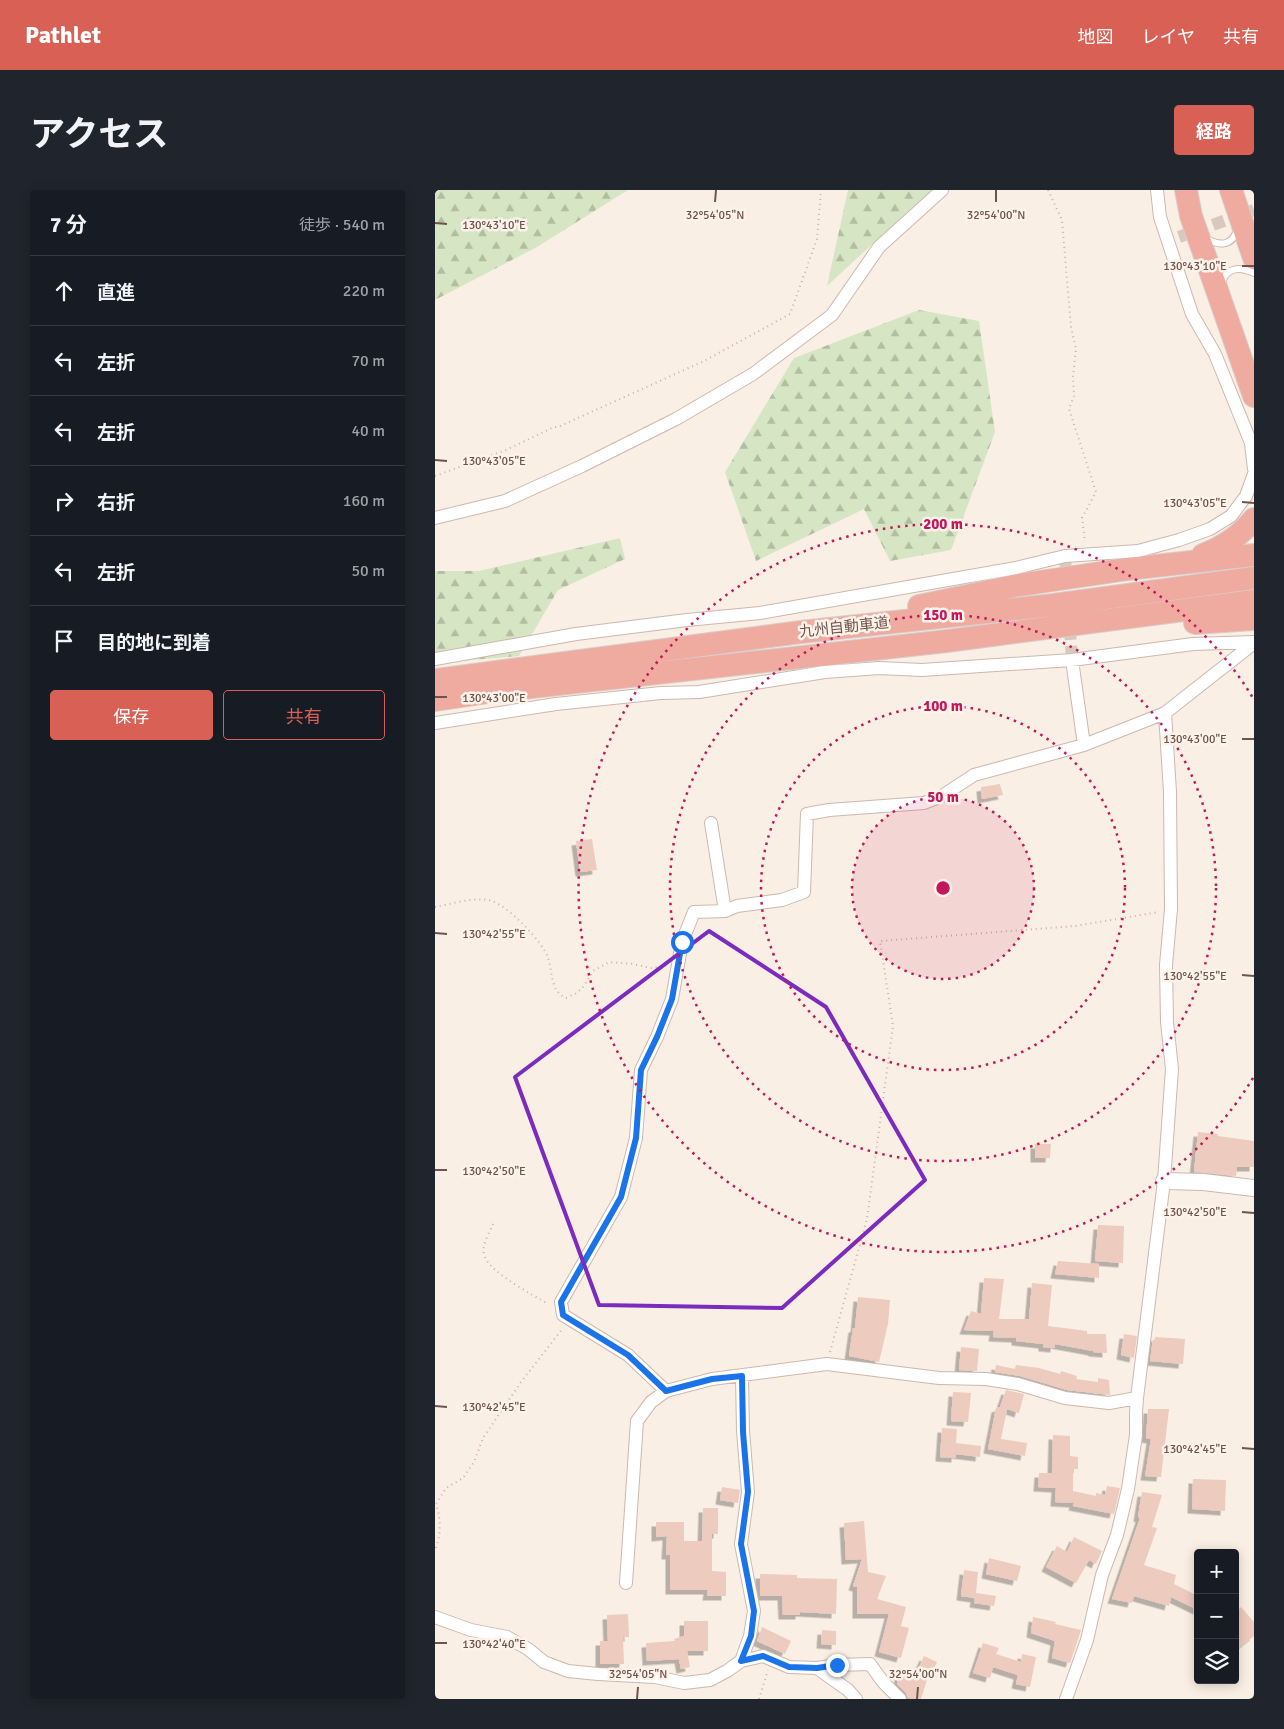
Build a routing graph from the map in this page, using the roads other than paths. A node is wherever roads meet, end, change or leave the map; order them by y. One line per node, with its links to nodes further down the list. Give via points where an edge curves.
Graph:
1 (942, 190): 13 (street, via 879,247 832,315 753,374 676,420 505,501)
2 (1157, 190): 6 (street, via 1160,218)
3 (1186, 190): 6 (highway, via 1191,216)
4 (1231, 190): 5 (highway)
5 (1239, 214): 6 (lane, via 1237,233 1228,242 1215,244); 7 (highway)
6 (1181, 237): 9 (highway); 11 (street, via 1192,314 1215,354 1251,443)
7 (1254, 258)
8 (1254, 273): 9 (lane, via 1237,269 1229,271)
9 (1219, 295): 10 (highway)
10 (1254, 396)
11 (1254, 469)
12 (1254, 474): 23 (street, via 1246,496 1231,516 1210,529 1138,551 1065,556 1007,570 760,613 576,634)
13 (435, 518)
14 (1254, 519): 16 (highway, via 1245,530 1215,550)
15 (1254, 555): 16 (highway)
16 (1128, 569): 20 (highway, via 1019,585)
17 (1254, 578): 20 (highway, 九州自動車道)
18 (1254, 601): 21 (highway, 九州自動車道)
19 (1254, 619): 21 (highway, via 1010,640)
20 (801, 632): 25 (highway, 九州自動車道)
21 (947, 641): 26 (highway, 九州自動車道)
22 (1254, 643): 24 (street, via 1193,644); 27 (street)
23 (435, 659)
24 (1072, 660): 28 (street, via 922,670 879,668 825,672 699,692 556,704); 29 (street)
25 (435, 680)
26 (435, 700)
27 (1165, 713): 29 (street); 32 (street, via 1170,792 1171,910 1166,965 1167,1022 1172,1069)
28 (435, 723)
29 (1084, 746): 31 (street, via 974,775 942,796 923,803 807,814 804,892 782,900 737,906)
30 (711, 823): 31 (street)
31 (725, 911): 35 (street, via 694,912 682,942 672,999 641,1070 636,1138 621,1197 561,1302 566,1314 628,1355)
32 (1163, 1181): 33 (street); 36 (street)
33 (1254, 1188)
34 (742, 1376): 35 (street, via 712,1379); 36 (street, via 827,1364 939,1378 986,1379 1018,1384 1065,1398 1109,1403); 39 (street, via 748,1492 741,1544 754,1611 751,1636)
35 (666, 1391): 37 (street, via 651,1402 637,1421)
36 (1137, 1398): 43 (street, via 1136,1435 1128,1489 1117,1535 1102,1575 1087,1640)
37 (626, 1583)
38 (435, 1617): 39 (street, via 471,1630 507,1636 544,1662 568,1671 655,1677 684,1683 710,1680)
39 (741, 1661): 40 (street, via 763,1656 789,1667)
40 (817, 1668): 41 (street); 42 (street, via 869,1664)
41 (857, 1699)
42 (900, 1699)
43 (1066, 1699)

